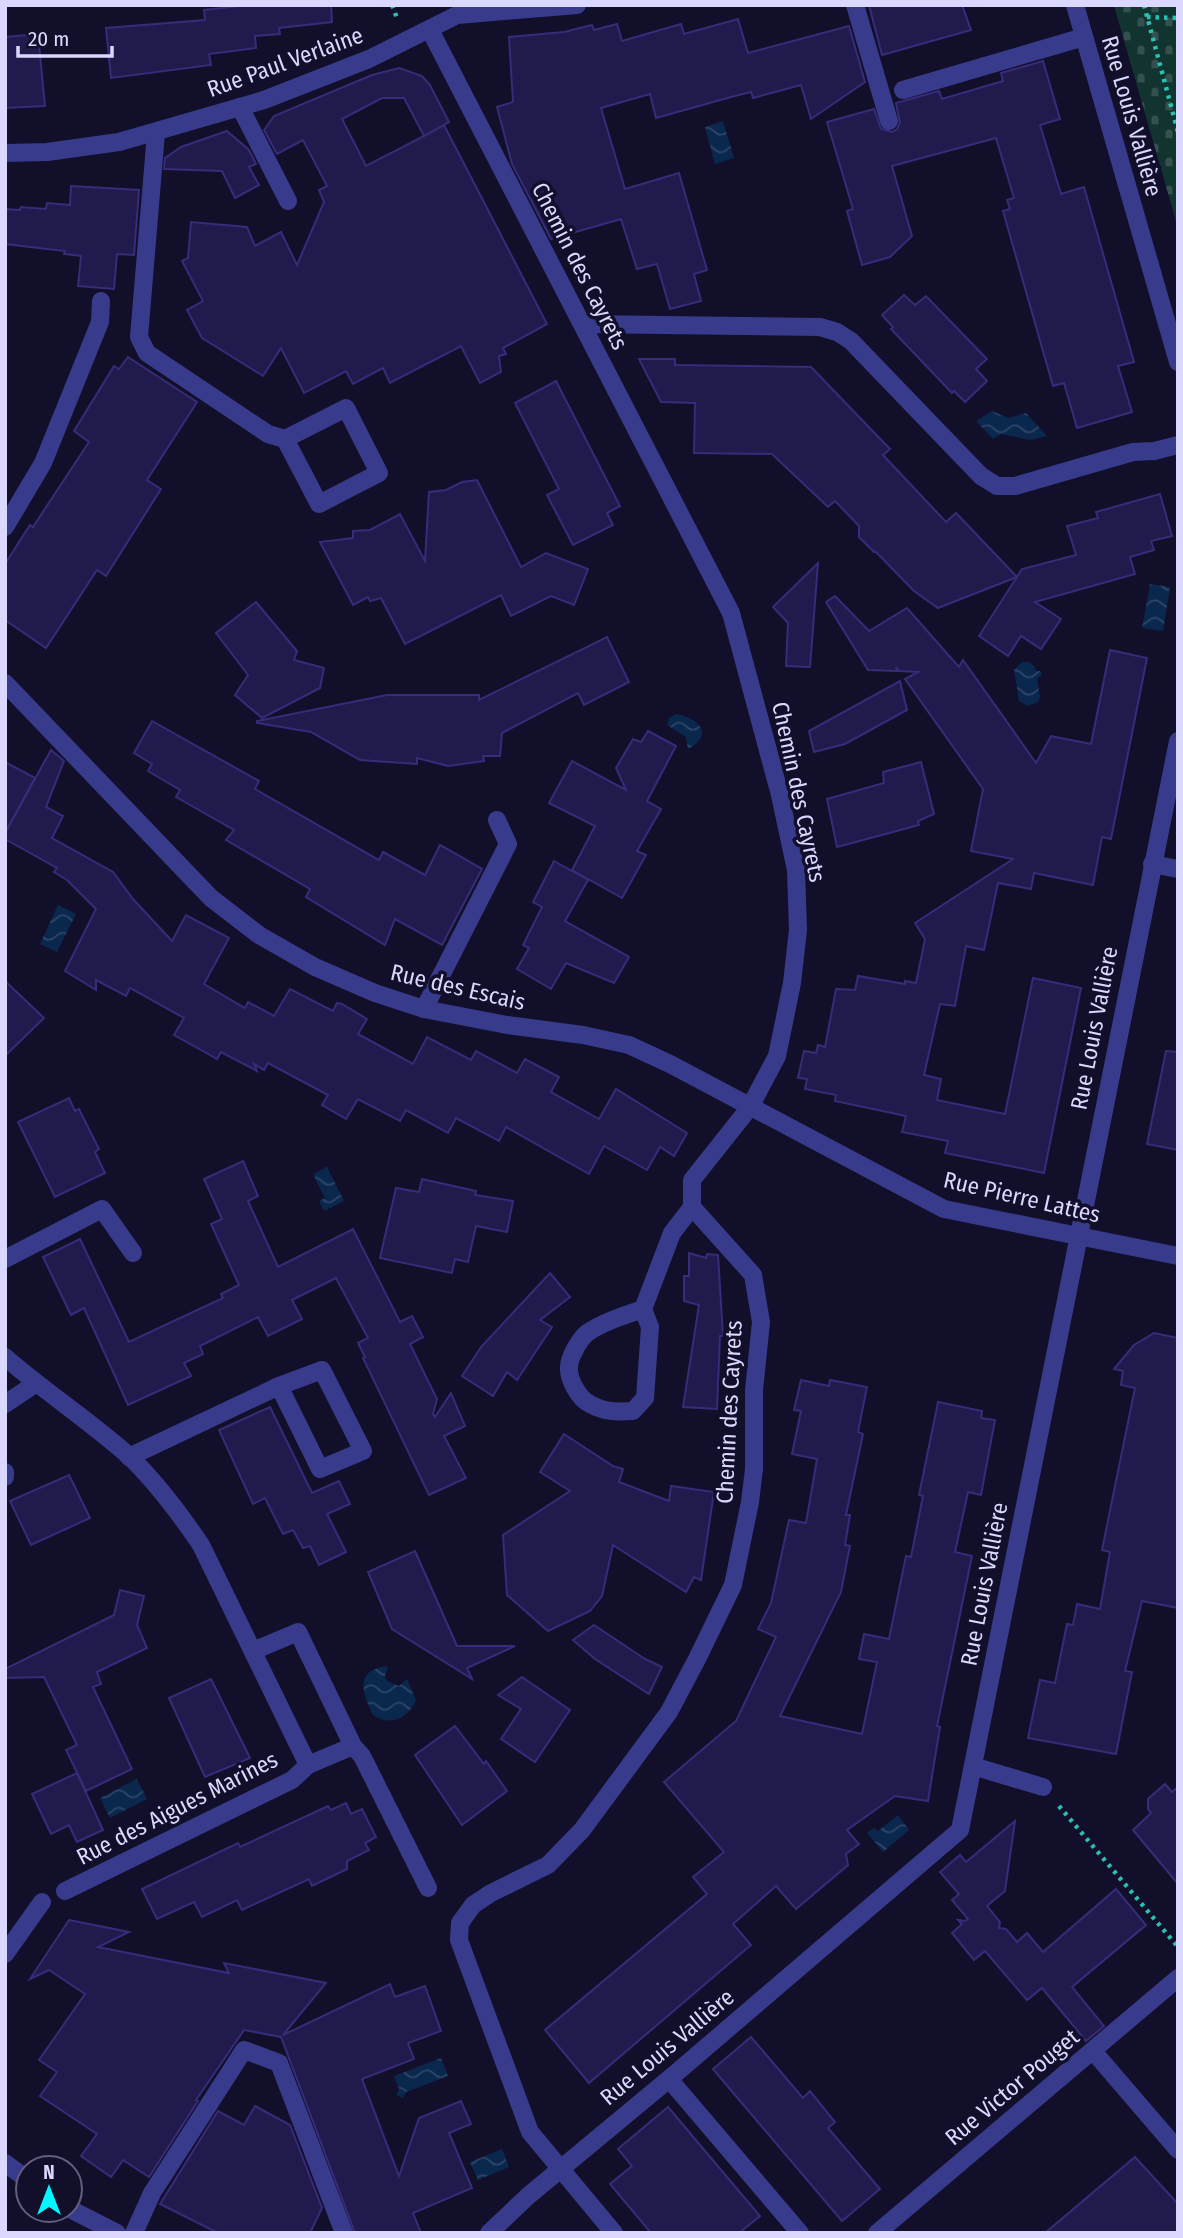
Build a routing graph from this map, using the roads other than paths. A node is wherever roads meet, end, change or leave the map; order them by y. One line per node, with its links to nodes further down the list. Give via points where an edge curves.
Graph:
1 (577, 5): 4 (street, Rue Paul Verlaine, via 457,15)
2 (855, 5): 8 (street)
3 (1075, 5): 5 (street, Rue Louis Vallière)
4 (430, 30): 7 (street, Rue Paul Verlaine, via 369,59); 13 (street, Chemin des Cayrets)
5 (1084, 37): 6 (street); 14 (street, Rue Louis Vallière)
6 (903, 90)
7 (240, 107): 9 (street, Rue Paul Verlaine); 11 (street)
8 (889, 121)
9 (156, 132): 10 (street, Rue Paul Verlaine, via 84,147); 15 (street, via 139,337 147,353 268,435)
10 (5, 153)
11 (288, 201)
12 (101, 301): 17 (street, via 100,322 43,463)
13 (582, 324): 16 (street, via 820,327 837,332 851,341 981,476 997,486 1015,486); 24 (street, Chemin des Cayrets, via 732,613 796,870 798,929 792,984 777,1056)
14 (1178, 362)
15 (285, 439): 15 (street, via 318,504 379,473 346,408)
16 (1178, 445)
17 (5, 527)
18 (5, 683): 23 (street, Rue des Escais, via 211,898 259,935 315,967)
19 (1178, 741): 21 (street, Rue Louis Vallière)
20 (497, 820): 23 (street, via 508,844)
21 (1152, 864): 22 (street); 26 (street, Rue Louis Vallière)
22 (1178, 869)
23 (424, 1009): 24 (street, Rue des Escais, via 629,1045)
24 (750, 1107): 25 (street, Chemin des Cayrets, via 692,1180); 26 (street, Rue Pierre Lattes, via 944,1209)
25 (692, 1207): 30 (street, via 672,1233); 49 (street, Chemin des Cayrets, via 753,1275 761,1322 754,1390 754,1469 733,1585 669,1712 582,1830 548,1865 491,1893 473,1905 460,1923 459,1940 530,2132)
26 (1077, 1236): 28 (street, Rue Pierre Lattes); 39 (street, Rue Louis Vallière)
27 (133, 1253): 29 (street, via 102,1209)
28 (1178, 1256)
29 (5, 1259)
30 (643, 1309): 30 (street, via 585,1334 575,1349 569,1367 574,1386 587,1403 612,1412 633,1411 645,1398 650,1327)
31 (5, 1357): 32 (street, Rue des Aigues Marines)
32 (35, 1384): 34 (street); 35 (street, Rue des Aigues Marines)
33 (279, 1386): 33 (street, via 322,1370 363,1451 320,1469); 35 (street)
34 (5, 1404)
35 (129, 1457): 36 (street, Rue des Aigues Marines, via 201,1545)
36 (253, 1651): 37 (street, via 299,1632); 38 (street, Rue des Aigues Marines)
37 (353, 1745): 38 (street, Rue des Aigues Marines); 41 (street)
38 (308, 1765): 42 (street, Rue des Aigues Marines, via 292,1780)
39 (973, 1766): 40 (street); 47 (street, Rue Louis Vallière, via 960,1830)
40 (1043, 1787)
41 (428, 1888)
42 (65, 1892)
43 (42, 1902): 44 (street)
44 (5, 1954)
45 (1178, 1978): 46 (street, Rue Victor Pouget)
46 (1093, 2051): 48 (street); 57 (street, Rue Victor Pouget)
47 (669, 2079): 49 (street, Rue Louis Vallière); 56 (street)
48 (1178, 2150)
49 (561, 2169): 54 (street, Rue Louis Vallière); 55 (street)
50 (84, 2216): 51 (street)
51 (117, 2233)
52 (134, 2233): 53 (street, via 152,2193 244,2050 279,2063)
53 (344, 2233)
54 (489, 2233)
55 (614, 2233)
56 (800, 2233)
57 (877, 2233)

